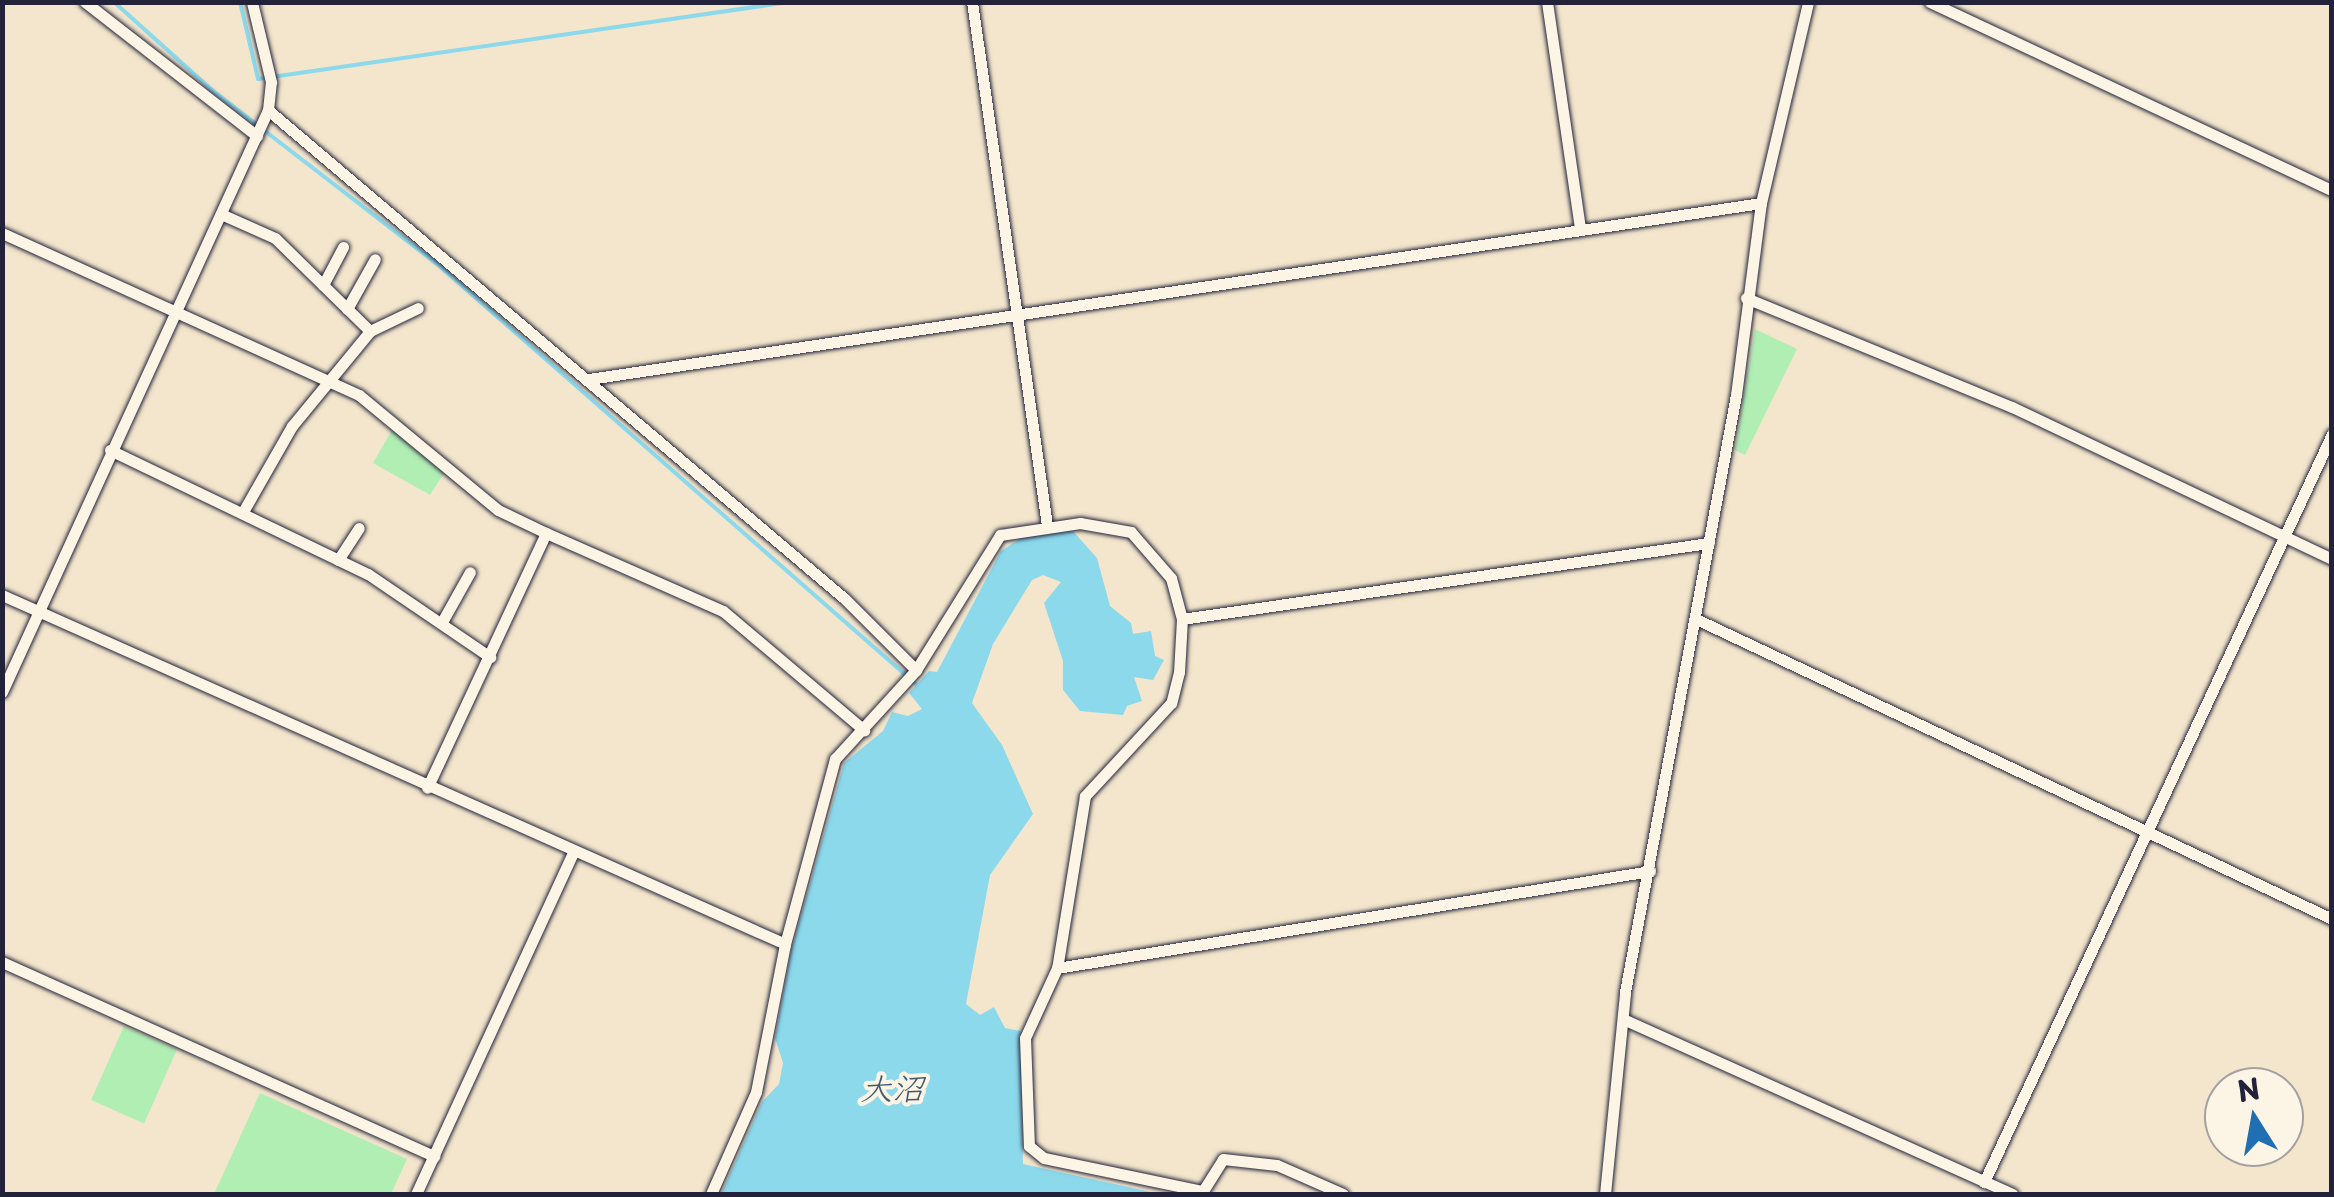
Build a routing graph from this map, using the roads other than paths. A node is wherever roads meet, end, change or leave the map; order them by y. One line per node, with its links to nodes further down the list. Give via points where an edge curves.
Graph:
1 (85, 2): 8 (street)
2 (252, 2): 7 (street, via 271,78)
3 (972, 2): 21 (street)
4 (1547, 2): 12 (street)
5 (1808, 2): 10 (street)
6 (1930, 2): 9 (street)
7 (267, 112): 8 (street); 23 (street)
8 (259, 132): 11 (street)
9 (2332, 190)
10 (1761, 203): 12 (street); 17 (street)
11 (221, 214): 16 (street, via 275,238); 20 (street)
12 (1580, 227): 21 (street, via 1124,295)
13 (2, 234): 20 (street)
14 (343, 247): 16 (street)
15 (375, 259): 19 (street)
16 (323, 286): 19 (street)
17 (1746, 298): 31 (street, via 2012,407); 32 (street)
18 (418, 308): 22 (street)
19 (347, 309): 22 (street)
20 (174, 314): 24 (street); 26 (street)
21 (1018, 320): 23 (street); 28 (street)
22 (370, 331): 24 (street)
23 (590, 379): 42 (street, via 845,599)
24 (328, 383): 27 (street, via 292,426); 30 (street, via 359,396 498,510)
25 (2332, 434): 31 (street)
26 (110, 450): 27 (street); 37 (street)
27 (244, 510): 34 (street)
28 (1047, 525): 38 (street, via 1131,532 1171,578); 42 (street, via 1013,530 989,546)
29 (359, 528): 34 (street)
30 (546, 534): 41 (street); 44 (street, via 723,611)
31 (2284, 537): 33 (street); 46 (street)
32 (1709, 543): 38 (street); 39 (street)
33 (2332, 559)
34 (338, 560): 40 (street)
35 (470, 572): 40 (street)
36 (2, 595): 37 (street)
37 (39, 611): 43 (street); 45 (street)
38 (1182, 620): 52 (street, via 1171,703 1085,796)
39 (1696, 620): 46 (street); 48 (street)
40 (442, 622): 41 (street)
41 (490, 657): 45 (street)
42 (912, 676): 44 (street)
43 (2, 692)
44 (864, 730): 50 (street, via 834,759)
45 (428, 788): 47 (street)
46 (2143, 832): 49 (street); 55 (street)
47 (573, 852): 50 (street); 54 (street)
48 (1650, 872): 52 (street); 53 (street)
49 (2332, 920)
50 (785, 944): 58 (street, via 756,1092)
51 (2, 962): 54 (street)
52 (1057, 968): 56 (street, via 1025,1038 1034,1154)
53 (1623, 1018): 55 (street); 60 (street)
54 (434, 1156): 57 (street)
55 (1984, 1182): 61 (street)
56 (1202, 1193): 59 (street, via 1223,1159 1277,1165)
57 (416, 1194)
58 (712, 1194)
59 (1343, 1194)
60 (1605, 1194)
61 (2013, 1194)

